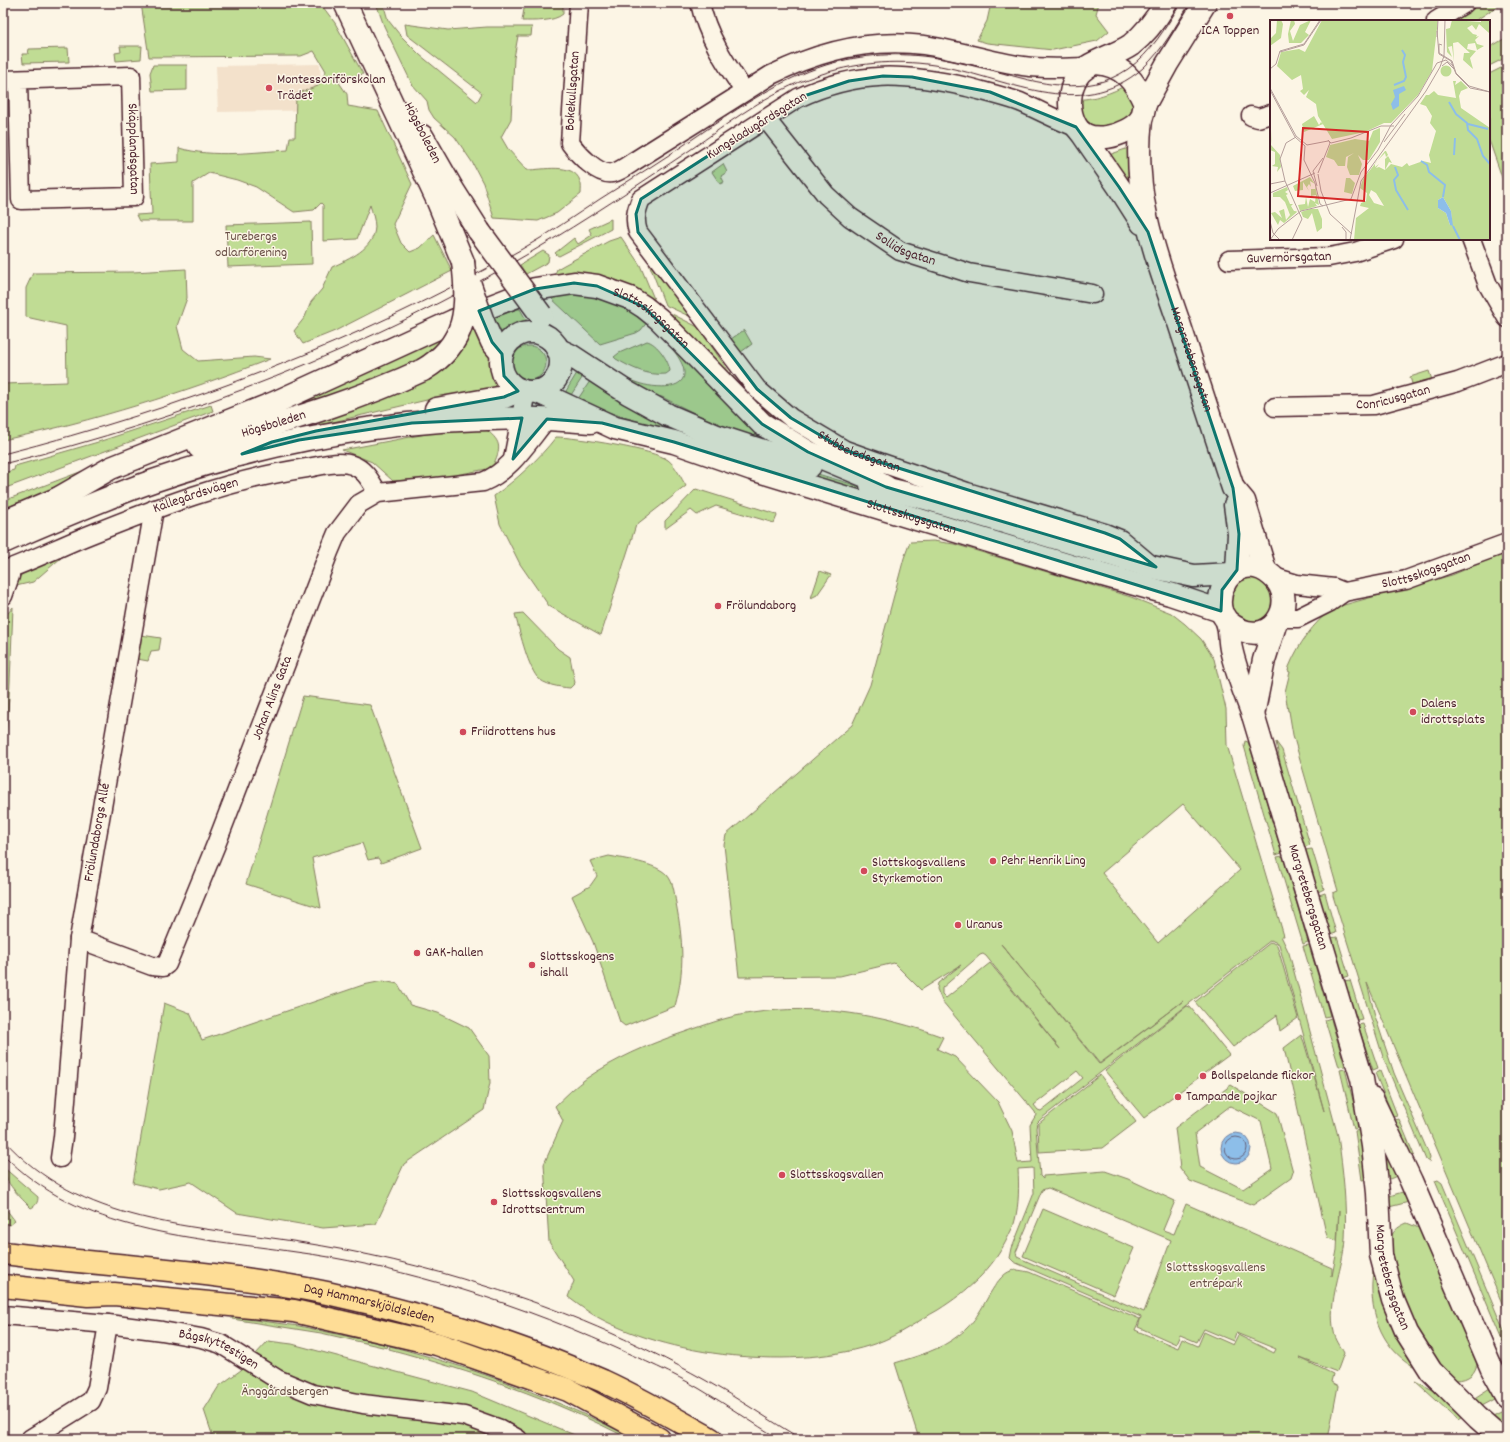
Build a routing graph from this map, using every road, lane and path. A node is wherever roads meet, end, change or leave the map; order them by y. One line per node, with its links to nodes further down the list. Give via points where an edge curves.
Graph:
1 (334, 3): 11 (main road)
2 (345, 3): 11 (main road, Högsboleden)
3 (356, 3): 11 (main road, Högsboleden)
4 (361, 3): 11 (main road)
5 (579, 3): 14 (street, Bokekullsgatan, via 570,143 582,158 594,167 609,173 619,170)
6 (700, 3): 14 (street, via 717,48)
7 (1166, 3): 12 (main road, via 1139,38 1129,46)
8 (1205, 3): 15 (main road, via 1166,64)
9 (1465, 3): 10 (street)
10 (1438, 20)
11 (366, 35): 25 (main road, Högsboleden); 29 (main road, Högsboleden, bridge, via 479,231 540,315)
12 (1091, 65): 14 (street, via 1051,69 1022,66 923,45 864,45 833,50 794,64); 15 (main road, via 1108,64 1123,72 1137,88); 19 (main road, via 1075,82 1070,95 1069,104)
13 (10, 80): 13 (street, Skäpplandsgatan, via 131,76 134,197 21,200)
14 (744, 92)
15 (1143, 112): 19 (main road, via 1127,131 1117,136 1089,136); 21 (main road, Margretebergsgatan, via 1139,136 1139,169)
16 (1270, 114): 17 (street, via 1258,118)
17 (1251, 116)
18 (766, 119): 19 (street, Kungsladugårdsgatan, via 798,98 830,86 867,77 898,76 928,79 990,92 1020,102); 20 (street, Kungsladugårdsgatan, via 641,200 636,214); 26 (street, Sollidsgatan, via 826,195 850,217 900,251 971,274)
19 (1078, 129): 21 (main road, Margretebergsgatan, via 1120,186)
20 (638, 232): 47 (street, Stubbeledsgatan, via 756,389 791,418 845,450 967,492 1120,539)
21 (1148, 232): 40 (main road, Margretebergsgatan)
22 (1391, 240): 24 (street, Guvernörsgatan, via 1353,253 1329,257)
23 (1471, 240): 28 (street, via 1488,285)
24 (1229, 260)
25 (463, 262): 30 (main road, Högsboleden, bridge, via 483,322 492,342); 42 (main road, Högsboleden, bridge, via 466,298 462,326 450,348 423,370 357,398 170,456)
26 (1093, 294)
27 (514, 298): 39 (main road, Slottsskogsgatan, via 536,289 574,283 597,286 630,298 658,319 762,424 808,452 868,477); 42 (main road, Högsboleden, via 453,321 274,403 111,468)
28 (1507, 318)
29 (553, 344): 30 (main road, via 533,333 520,335 509,342); 32 (main road, Högsboleden, via 560,363 556,377 546,387); 39 (main road, Slottsskogsgatan, via 628,393 686,423 717,436 865,484)
30 (502, 354): 32 (main road, via 504,376 511,384)
31 (1507, 363): 33 (street, Conricusgatan, via 1458,382 1374,405)
32 (528, 391): 34 (street); 36 (main road, Slottsskogsgatan); 37 (main road, Högsboleden, via 316,431 272,442)
33 (1275, 407)
34 (522, 418): 35 (main road, Slottsskogsgatan); 37 (main road, Högsboleden, via 455,419 412,423 299,440); 38 (street)
35 (547, 419): 36 (main road, Slottsskogsgatan); 38 (street, Johan Alins Gata)
36 (602, 423): 53 (main road, Slottsskogsgatan, via 674,442 752,469 1170,594)
37 (242, 454): 45 (main road, Högsboleden, via 152,482)
38 (513, 459): 41 (street, Johan Alins Gata, via 499,473 483,482)
39 (886, 488): 47 (main road, Slottsskogsgatan)
40 (1233, 488): 49 (main road, Margretebergsgatan, via 1238,521); 50 (main road, Margretebergsgatan, via 1244,501)
41 (378, 493): 43 (street, Källegårdsvägen, via 368,476 358,468 350,464 333,464 278,472 246,480); 56 (street, Johan Alins Gata, via 359,504 337,533 167,964 163,967 152,966)
42 (57, 499): 44 (main road, Högsboleden)
43 (154, 509): 48 (street, Källegårdsvägen); 56 (street, Frölundaborgs Allé)
44 (3, 522)
45 (3, 542)
46 (1507, 543): 51 (street, Slottsskogsgatan, via 1406,580)
47 (1152, 567): 49 (main road, Slottsskogsgatan, via 1194,576)
48 (6, 570): 52 (street, Källegårdsvägen, via 10,576)
49 (1234, 572): 50 (main road, via 1255,566); 53 (main road, Margretebergsgatan, via 1222,590)
50 (1270, 573): 51 (street, Slottsskogsgatan, via 1297,584 1334,588); 54 (main road, Margretebergsgatan, via 1282,593 1282,610)
51 (1344, 592): 54 (street, Slottsskogsgatan, via 1298,618)
52 (3, 596)
53 (1224, 616): 54 (main road, via 1244,632 1267,630); 55 (main road, Margretebergsgatan, via 1232,654)
54 (1278, 622): 55 (main road, Margretebergsgatan, via 1264,660)
55 (1253, 715): 57 (main road, Margretebergsgatan)
56 (79, 939): 58 (street, Frölundaborgs Allé)
57 (1362, 1079): 63 (main road, Margretebergsgatan, via 1396,1147 1492,1369); 68 (main road, Margretebergsgatan, via 1376,1177 1381,1255 1393,1300 1407,1333 1431,1371)
58 (60, 1158)
59 (3, 1253): 67 (main road, Dag Hammarskjöldsleden, via 206,1274 287,1286 328,1293 441,1322 525,1350 605,1382)
60 (3, 1286): 66 (main road, Dag Hammarskjöldsleden, via 294,1311 347,1323 436,1344 568,1390)
61 (3, 1315): 62 (street, Bågskyttestigen)
62 (108, 1324): 64 (street, via 96,1388 91,1401); 65 (street, Bågskyttestigen, via 162,1331 220,1344 278,1379 313,1394 364,1404 464,1416 500,1429)
63 (1507, 1396)
64 (30, 1439)
65 (518, 1439)
66 (659, 1439)
67 (711, 1439)
68 (1502, 1439)

